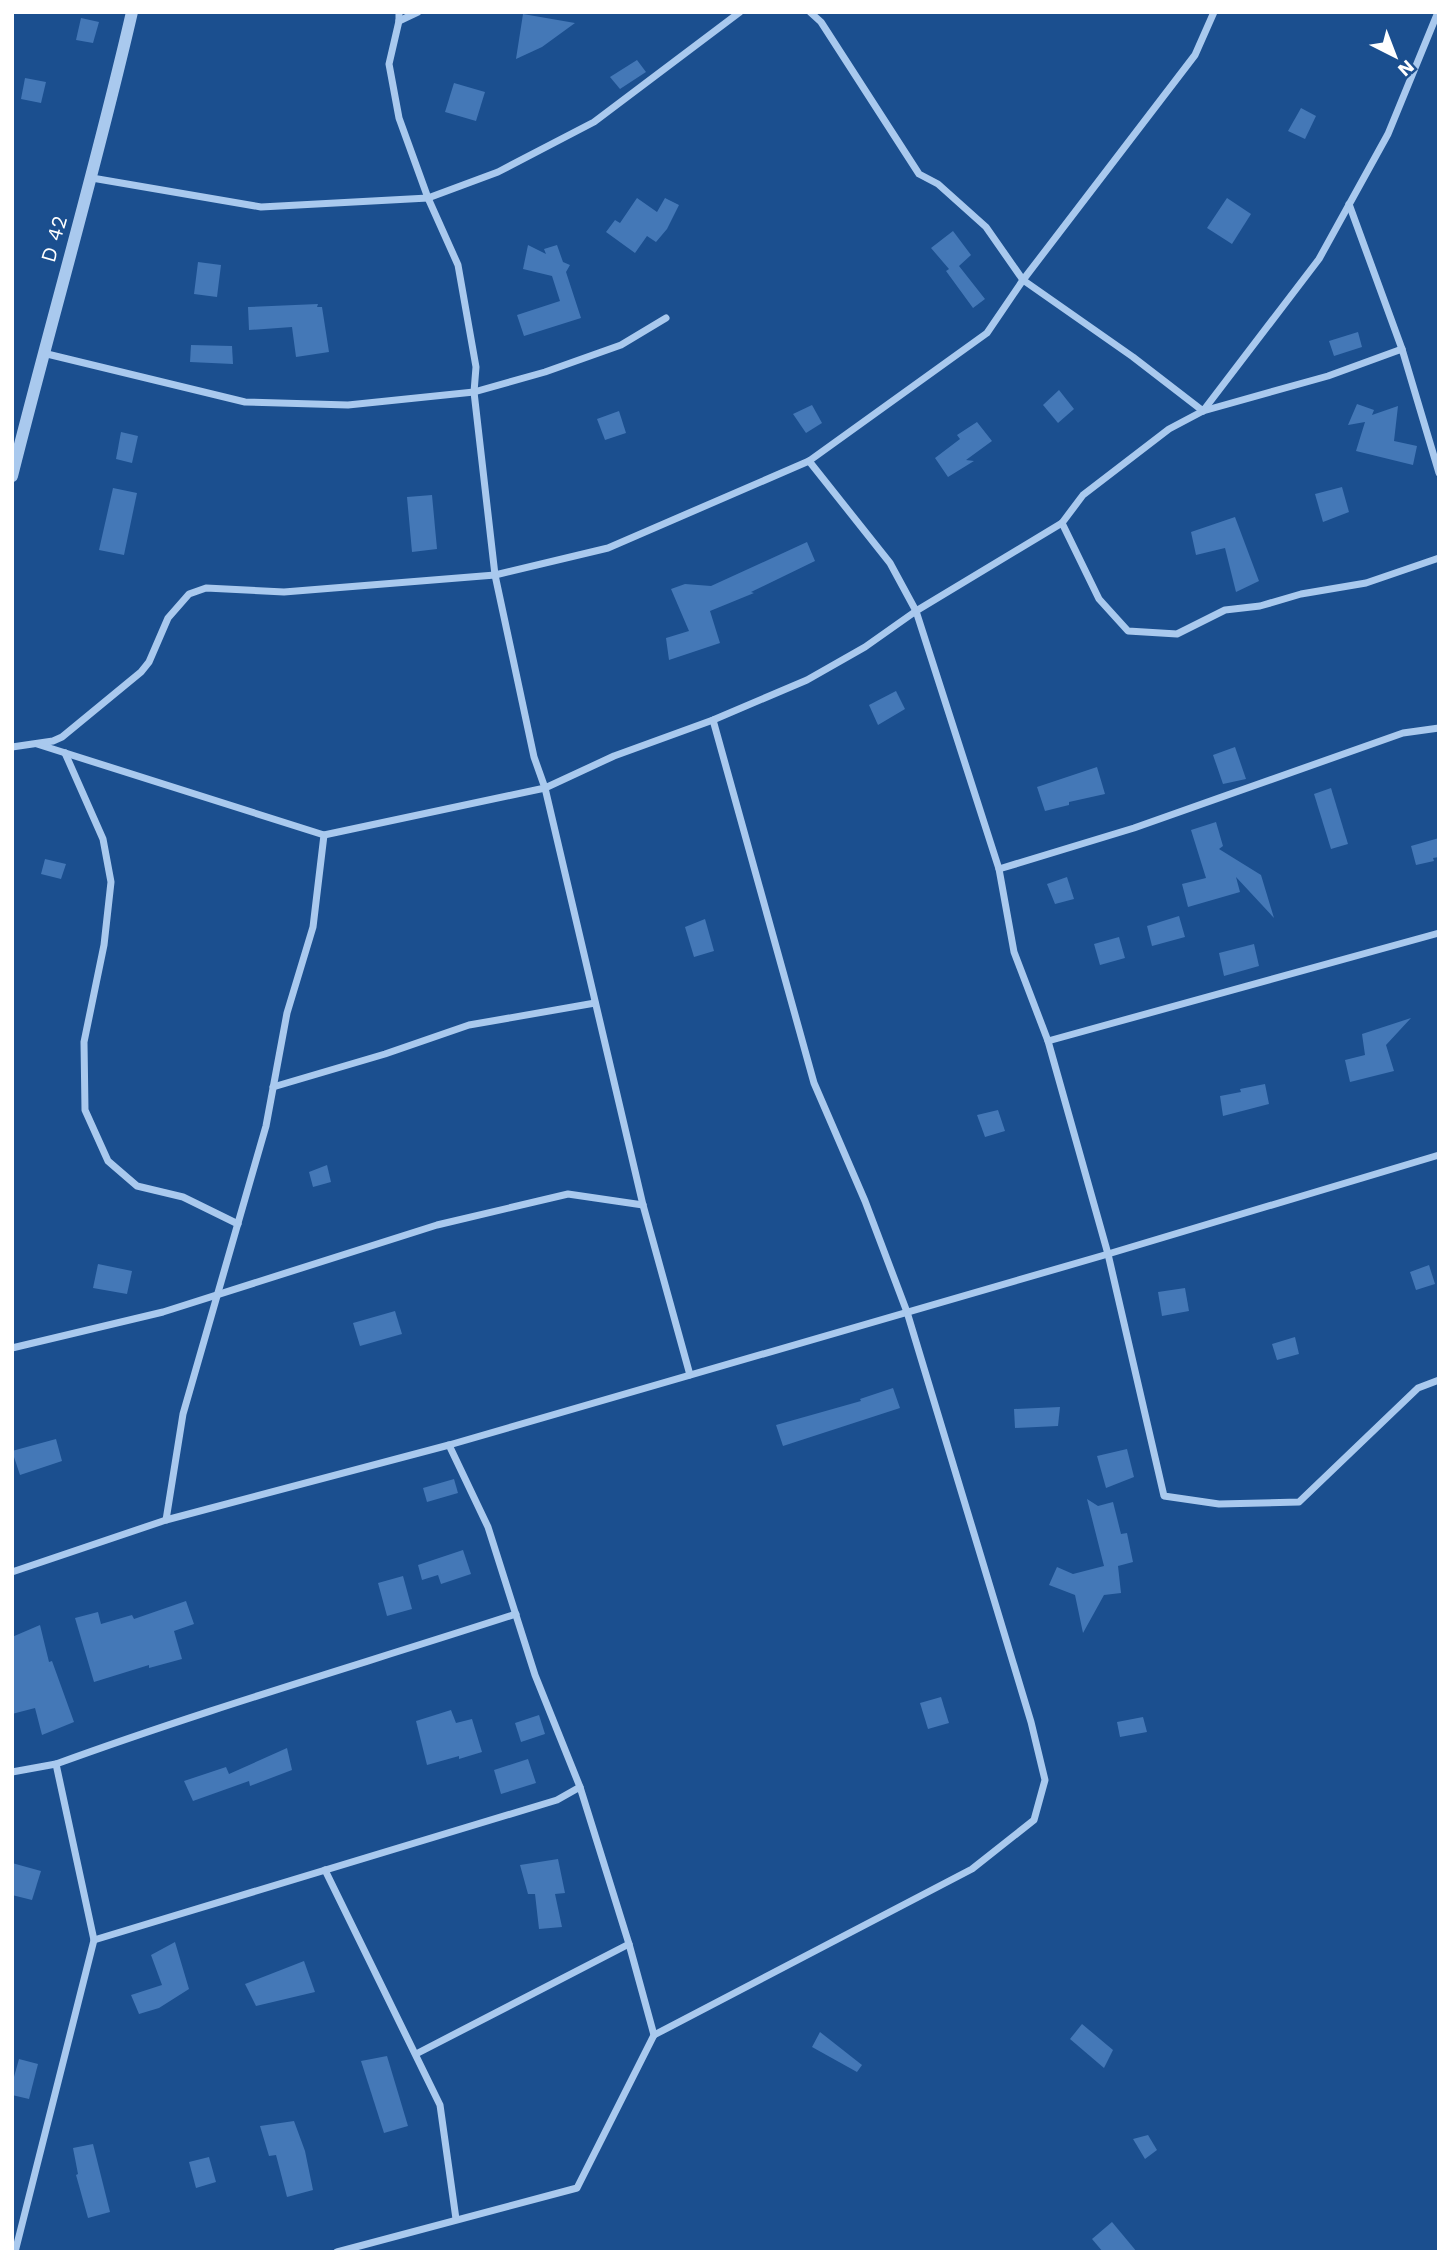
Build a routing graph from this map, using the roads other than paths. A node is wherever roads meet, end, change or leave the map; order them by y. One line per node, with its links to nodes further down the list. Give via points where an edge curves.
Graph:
1 (132, 12): 9 (street, D 42 / D 42)
2 (399, 12): 8 (street)
3 (418, 12): 8 (street)
4 (740, 12): 10 (street, via 594,122 498,172)
5 (810, 12): 12 (street, via 821,22 919,174 938,184 986,227)
6 (1214, 12): 12 (street, via 1195,55)
7 (1438, 12): 11 (street, via 1388,134)
8 (399, 21): 10 (street, via 389,64 399,118)
9 (92, 178): 10 (street, via 261,207); 15 (street, D 42 / D 42)
10 (428, 198): 16 (street, via 458,265 476,367)
11 (1349, 204): 14 (street); 17 (street, via 1319,260)
12 (1023, 281): 17 (street); 18 (street, via 986,333)
13 (666, 318): 16 (street, via 621,345)
14 (1402, 349): 17 (street, via 1328,376); 19 (street)
15 (43, 353): 16 (street, via 246,402 348,405); 20 (street, D 42 / D 42)
16 (474, 392): 23 (street)
17 (1203, 411): 21 (street, via 1169,429 1083,495)
18 (809, 461): 23 (street, via 608,548); 24 (street, via 890,563)
19 (1439, 473)
20 (12, 476)
21 (1062, 523): 22 (street, via 1099,599 1128,631 1177,634 1225,610 1366,583); 24 (street)
22 (1439, 558)
23 (495, 575): 27 (street, via 284,592 206,588 189,594 168,618 141,672 62,737); 30 (street, via 534,757)
24 (916, 611): 25 (street, via 865,648 807,680); 32 (street)
25 (713, 720): 30 (street, via 614,756); 42 (street, via 814,1083)
26 (1439, 729): 32 (street, via 1403,733 1134,828)
27 (36, 744): 28 (street); 29 (street)
28 (12, 747)
29 (65, 753): 31 (street); 39 (street, via 103,839 111,882 104,945 83,1042 85,1110 108,1161 137,1186 183,1197)
30 (545, 788): 31 (street); 34 (street)
31 (324, 835): 36 (street, via 313,928 287,1013)
32 (999, 869): 35 (street, via 1014,952)
33 (1439, 933): 35 (street)
34 (595, 1003): 36 (street, via 469,1025); 38 (street)
35 (1048, 1041): 40 (street)
36 (273, 1087): 39 (street)
37 (1439, 1155): 40 (street)
38 (643, 1205): 41 (street, via 568,1194 437,1225); 44 (street)
39 (238, 1224): 41 (street)
40 (1108, 1254): 42 (street); 45 (street, via 1164,1496 1219,1504 1299,1502 1418,1388)
41 (219, 1295): 43 (street); 47 (street, via 183,1415)
42 (907, 1312): 44 (street); 56 (street, via 1031,1722 1045,1780 1034,1821 972,1869)
43 (12, 1349)
44 (690, 1375): 46 (street)
45 (1439, 1380)
46 (449, 1445): 47 (street); 49 (street, via 488,1527)
47 (166, 1520): 48 (street)
48 (12, 1572)
49 (516, 1614): 50 (street, via 160,1726); 52 (street)
50 (56, 1764): 51 (street); 54 (street)
51 (12, 1772)
52 (580, 1787): 53 (street, via 557,1800); 55 (street)
53 (325, 1870): 54 (street); 57 (street)
54 (94, 1940): 59 (street)
55 (629, 1944): 56 (street); 57 (street)
56 (654, 2035): 58 (street, via 577,2188)
57 (416, 2054): 58 (street, via 440,2105)
58 (456, 2219): 60 (street)
59 (15, 2252)
60 (337, 2252)

